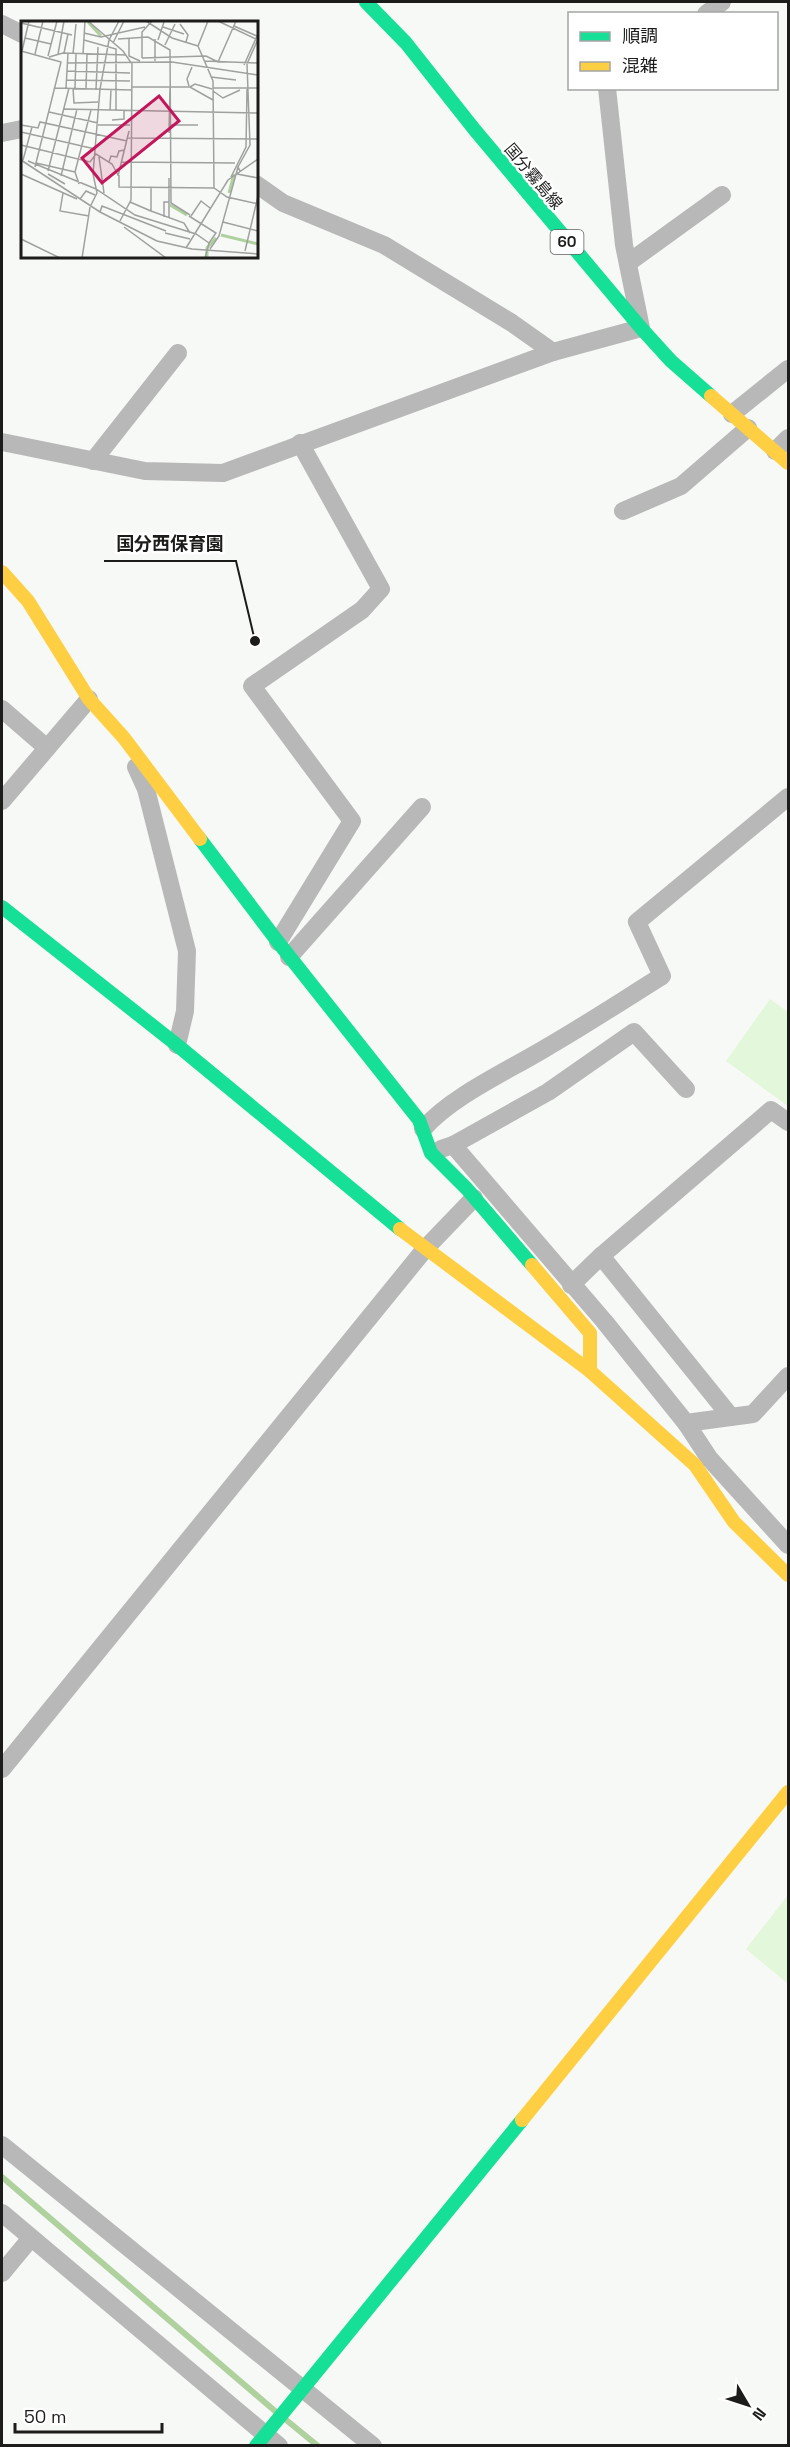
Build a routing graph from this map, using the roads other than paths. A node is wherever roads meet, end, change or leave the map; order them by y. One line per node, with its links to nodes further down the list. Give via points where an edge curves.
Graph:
1 (366, 2): 12 (street, 国分霧島線 / 60, via 406,43)
2 (722, 2): 3 (street)
3 (709, 12)
4 (2, 24): 5 (street)
5 (21, 34)
6 (607, 90): 11 (street)
7 (21, 129): 8 (street)
8 (2, 133)
9 (258, 185): 13 (street, via 283,203 384,245)
10 (722, 195): 11 (street)
11 (627, 263): 12 (street)
12 (641, 328): 13 (street); 16 (street, 国分霧島線 / 60, via 671,361)
13 (553, 352): 20 (street)
14 (178, 353): 22 (street)
15 (789, 369): 16 (street)
16 (732, 414): 17 (street, 国分霧島線 / 60)
17 (748, 428): 21 (street, 国分霧島線 / 60); 24 (street, via 681,486)
18 (789, 438): 21 (street)
19 (2, 442): 22 (street)
20 (300, 443): 22 (street, via 223,473 145,471); 34 (street, via 381,589 362,610 252,686 352,821)
21 (775, 451): 23 (street, 国分霧島線 / 60)
22 (93, 461)
23 (789, 463)
24 (623, 511)
25 (2, 572): 26 (street, via 28,601)
26 (89, 699): 28 (street); 29 (street)
27 (2, 709): 29 (street)
28 (124, 738): 34 (street); 36 (street, via 146,789 187,951 185,1011)
29 (47, 748): 31 (street)
30 (789, 797): 39 (street, via 637,922 663,976 482,1084)
31 (2, 801)
32 (422, 807): 35 (street)
33 (2, 907): 36 (street)
34 (278, 942): 35 (street)
35 (289, 957): 39 (street)
36 (177, 1045): 43 (street)
37 (686, 1089): 40 (street, via 634,1032 548,1092)
38 (789, 1122): 44 (street, via 771,1110)
39 (423, 1129): 41 (street)
40 (453, 1146): 41 (street); 45 (street)
41 (431, 1153): 42 (street)
42 (474, 1198): 43 (street); 46 (street)
43 (425, 1249): 47 (street); 54 (street)
44 (601, 1256): 45 (street); 49 (street)
45 (571, 1285): 46 (street)
46 (597, 1327): 47 (street); 50 (street)
47 (590, 1371): 51 (street)
48 (789, 1376): 49 (street, via 753,1414)
49 (731, 1417): 50 (street)
50 (686, 1423): 51 (street)
51 (702, 1462): 52 (street); 53 (street, via 734,1522)
52 (789, 1545)
53 (789, 1575)
54 (2, 1769)
55 (789, 1792): 60 (street)
56 (2, 2145): 60 (street)
57 (2, 2213): 58 (street)
58 (31, 2238): 59 (street); 61 (street)
59 (2, 2273)
60 (300, 2392): 61 (street); 62 (street)
61 (267, 2439)
62 (373, 2445)

